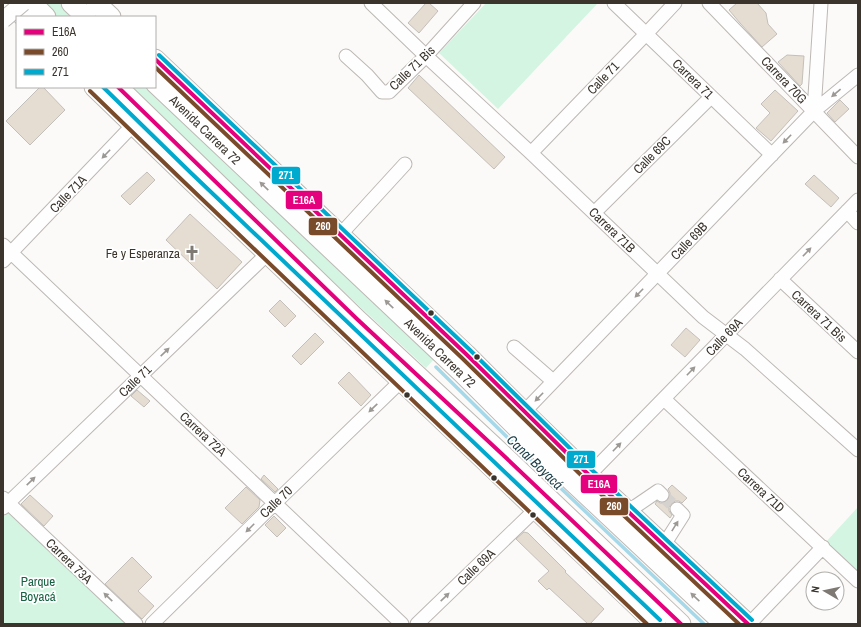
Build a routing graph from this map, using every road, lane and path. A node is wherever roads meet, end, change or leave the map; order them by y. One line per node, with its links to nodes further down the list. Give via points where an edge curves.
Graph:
1 (10, 3): 12 (highway)
2 (23, 3): 16 (main road, bridge)
3 (32, 3): 13 (highway)
4 (71, 3): 14 (highway)
5 (96, 3): 15 (highway)
6 (371, 3): 19 (street, Carrera 71B)
7 (474, 3): 19 (street, Calle 71 Bis)
8 (614, 3): 17 (street, Carrera 71)
9 (675, 3): 17 (street, Calle 71)
10 (709, 3): 28 (street, Carrera 70G)
11 (821, 3): 28 (street)
12 (23, 16)
13 (45, 16)
14 (85, 16)
15 (109, 16)
16 (3, 20)
17 (646, 34): 27 (street, Carrera 71); 31 (street, Calle 71)
18 (346, 56): 19 (street, Calle 71 Bis, via 382,92 389,92)
19 (426, 56): 31 (street, Carrera 71B)
20 (156, 60): 23 (highway, Avenida Carrera 72)
21 (156, 72): 23 (highway)
22 (858, 74): 28 (street, Calle 69B, one-way to 28)
23 (178, 81): 36 (highway, Avenida Carrera 72)
24 (156, 84): 43 (highway, Avenida Carrera 72, one-way to 24)
25 (95, 88): 29 (highway)
26 (119, 88): 30 (highway)
27 (711, 97): 32 (street, Carrera 71); 40 (street, Calle 69C)
28 (814, 111): 32 (street, Calle 69B, one-way to 32); 33 (street, Carrera 70G)
29 (133, 126): 35 (highway); 45 (street, Calle 71A, one-way to 45)
30 (176, 144): 35 (highway); 41 (highway)
31 (531, 153): 40 (street, Carrera 71B)
32 (772, 155): 47 (street, Calle 69B)
33 (858, 157)
34 (405, 164): 44 (street)
35 (186, 176): 38 (highway)
36 (281, 179): 43 (highway); 44 (highway, Avenida Carrera 72)
37 (858, 200): 39 (street, Calle 69A)
38 (212, 201): 41 (highway); 46 (highway)
39 (847, 211): 42 (street); 48 (street, Calle 69A, one-way to 39)
40 (594, 213): 47 (street, Carrera 71B)
41 (250, 216): 60 (highway)
42 (858, 223)
43 (305, 225): 56 (highway, Avenida Carrera 72, one-way to 43)
44 (340, 235): 57 (highway, Avenida Carrera 72)
45 (6, 253): 52 (street, Carrera 72A)
46 (266, 253): 52 (street, Calle 71, one-way to 46); 53 (highway)
47 (658, 274): 49 (street, Carrera 71B); 54 (street, Calle 69B, one-way to 54)
48 (780, 279): 49 (street, Calle 69A); 51 (street, Carrera 71 Bis)
49 (726, 335): 55 (street, Calle 69A, one-way to 49); 59 (street, Carrera 71B)
50 (514, 347): 54 (street)
51 (858, 352)
52 (140, 375): 63 (street, Calle 71, one-way to 52); 64 (street, Carrera 72A)
53 (401, 381): 58 (highway); 64 (street, Calle 70, one-way to 64)
54 (554, 382): 57 (street, Calle 69B, one-way to 57)
55 (664, 399): 61 (street, Calle 69A, one-way to 55); 69 (street, Carrera 71D)
56 (491, 402): 57 (highway); 78 (highway, Avenida Carrera 72, one-way to 56)
57 (524, 412): 61 (highway, Avenida Carrera 72)
58 (458, 436): 60 (highway); 66 (highway)
59 (858, 450)
60 (502, 454): 77 (highway)
61 (589, 475): 67 (highway, Avenida Carrera 72)
62 (662, 495): 67 (street, via 658,491)
63 (5, 503): 72 (street, Carrera 73A, one-way to 63)
64 (275, 503): 73 (street, Calle 70, one-way to 73); 74 (street, Carrera 72A)
65 (677, 509): 68 (street, one-way to 65, via 683,515)
66 (535, 510): 75 (street, Calle 69A, one-way to 66); 76 (highway)
67 (627, 510): 68 (highway, Avenida Carrera 72)
68 (663, 544): 71 (highway, Avenida Carrera 72)
69 (823, 547): 70 (street, Carrera 71D); 71 (street)
70 (858, 581)
71 (752, 621)
72 (136, 624)
73 (152, 624)
74 (402, 624)
75 (417, 624)
76 (656, 624)
77 (681, 624)
78 (724, 624)

